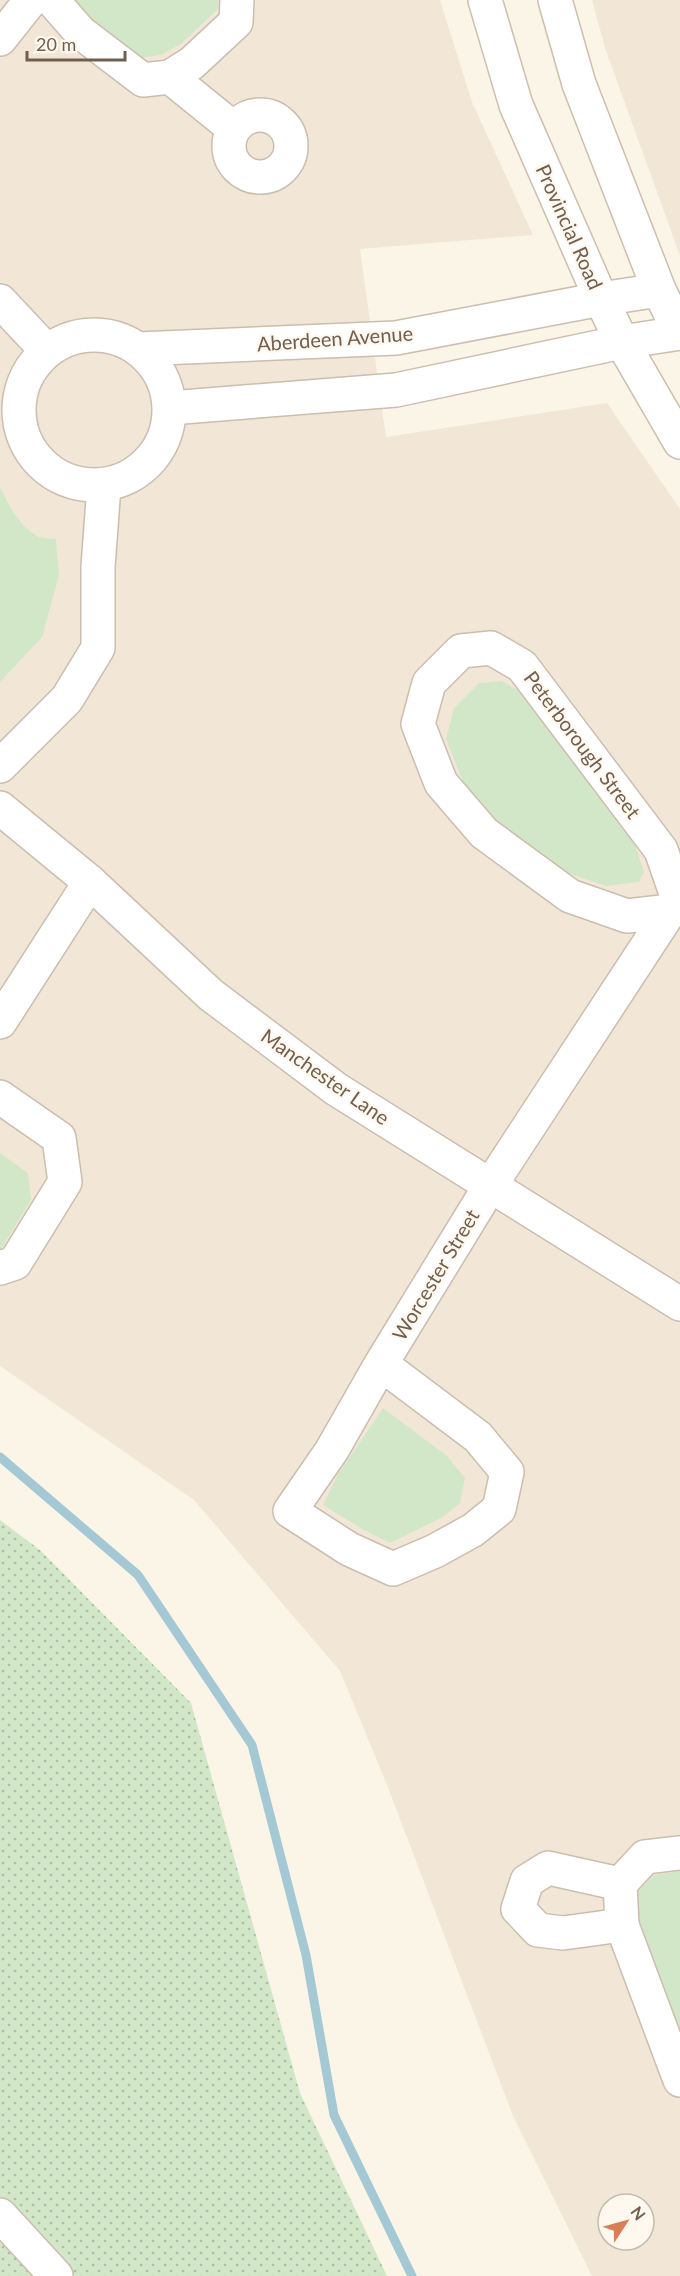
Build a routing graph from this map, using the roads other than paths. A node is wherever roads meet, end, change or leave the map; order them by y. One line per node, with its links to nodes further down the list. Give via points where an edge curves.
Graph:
1 (31, 0): 6 (street)
2 (52, 0): 7 (street, via 80,32 143,80)
3 (237, 0): 7 (street, via 236,22 192,63)
4 (485, 0): 10 (street, Provincial Road, via 516,105)
5 (555, 0): 9 (street, via 579,84)
6 (0, 39)
7 (170, 77): 8 (street)
8 (232, 129)
9 (659, 290): 10 (street, Aberdeen Avenue); 12 (street)
10 (601, 299): 13 (street, Provincial Road); 14 (street, Aberdeen Avenue, via 396,338)
11 (0, 301): 15 (street)
12 (680, 333): 13 (street)
13 (622, 342): 16 (street, via 396,390); 17 (street, Provincial Road)
14 (138, 349): 15 (street, via 111,337 82,335); 16 (street, via 161,375)
15 (47, 351): 18 (street, via 33,365 19,401 25,440 35,457 66,480)
16 (170, 408): 18 (street, via 168,427 152,460 122,481)
17 (680, 442)
18 (104, 486): 19 (street, via 98,648 67,699)
19 (0, 766)
20 (0, 808): 21 (street, Manchester Lane)
21 (90, 882): 23 (street); 25 (street, Manchester Lane, via 221,1002 336,1089)
22 (670, 911): 22 (street, Peterborough Street, via 678,899 661,850 522,666 491,648 461,651 429,683 418,724 441,783 483,833 570,896 627,916); 25 (street, Peterborough Street)
23 (0, 1022)
24 (0, 1097): 26 (street, via 59,1138 65,1182 15,1263)
25 (490, 1186): 27 (street, Manchester Lane); 28 (street, Worcester Street)
26 (0, 1268)
27 (680, 1304)
28 (381, 1364): 28 (street, Worcester Street, via 478,1437 507,1472 499,1509 473,1530 393,1569 349,1548 290,1511 332,1450)
29 (680, 1852): 30 (street, via 645,1857)
30 (620, 1884): 31 (street); 31 (street, via 548,1868 527,1881 518,1909 538,1930 563,1933)
31 (622, 1925): 32 (street)
32 (680, 2080)
33 (0, 2215): 34 (street)
34 (56, 2276)

